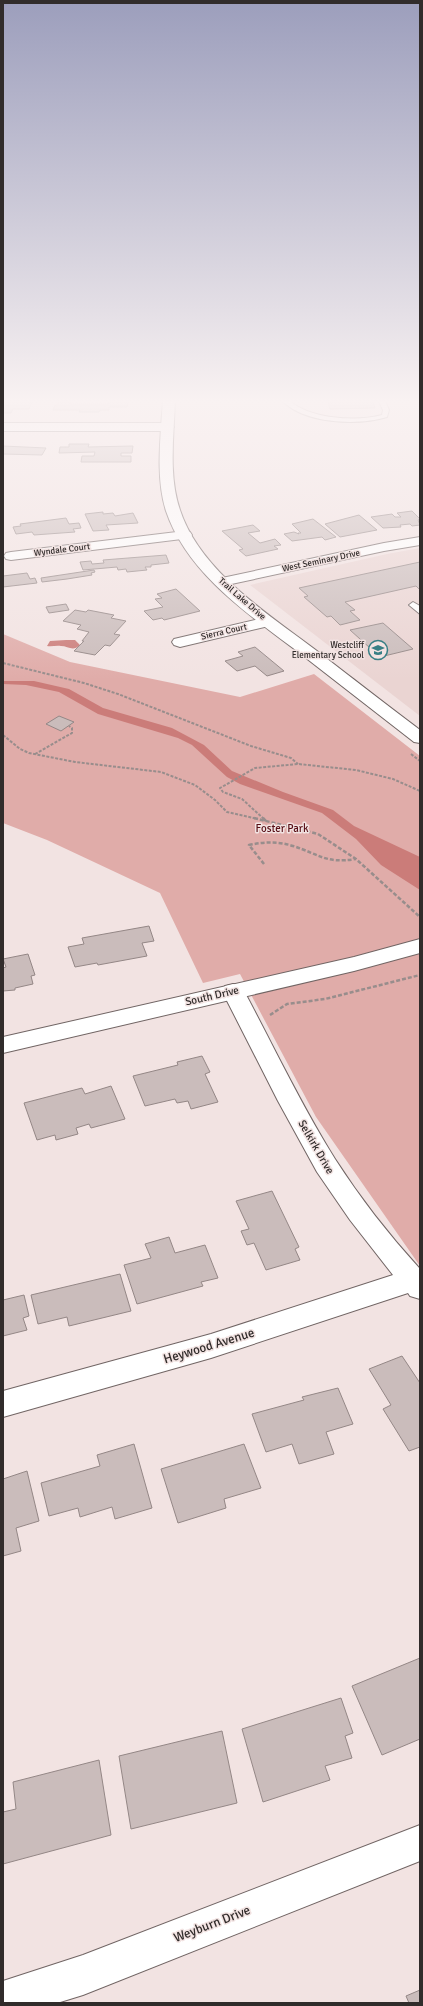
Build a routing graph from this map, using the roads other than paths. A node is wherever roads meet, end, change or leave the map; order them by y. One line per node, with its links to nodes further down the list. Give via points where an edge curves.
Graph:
1 (170, 493): 2 (street, Trail Lake Drive, via 173,510)
2 (185, 535): 4 (street, Wyndale Court); 5 (street, Trail Lake Drive, via 202,560)
3 (420, 541): 5 (street, West Seminary Drive)
4 (11, 556)
5 (222, 582): 6 (street, Trail Lake Drive)
6 (268, 622): 7 (street, Sierra Court); 8 (street, Trail Lake Drive)
7 (180, 642)
8 (420, 738)
9 (420, 946): 10 (street, South Drive, via 354,964)
10 (233, 991): 11 (street, South Drive); 12 (street, Selkirk Drive, via 326,1165 369,1226)
11 (3, 1045)
12 (416, 1284): 13 (street, Heywood Avenue, via 211,1346)
13 (3, 1404)
14 (420, 1843): 15 (street, Weyburn Drive, via 83,1975)
15 (3, 2001)

